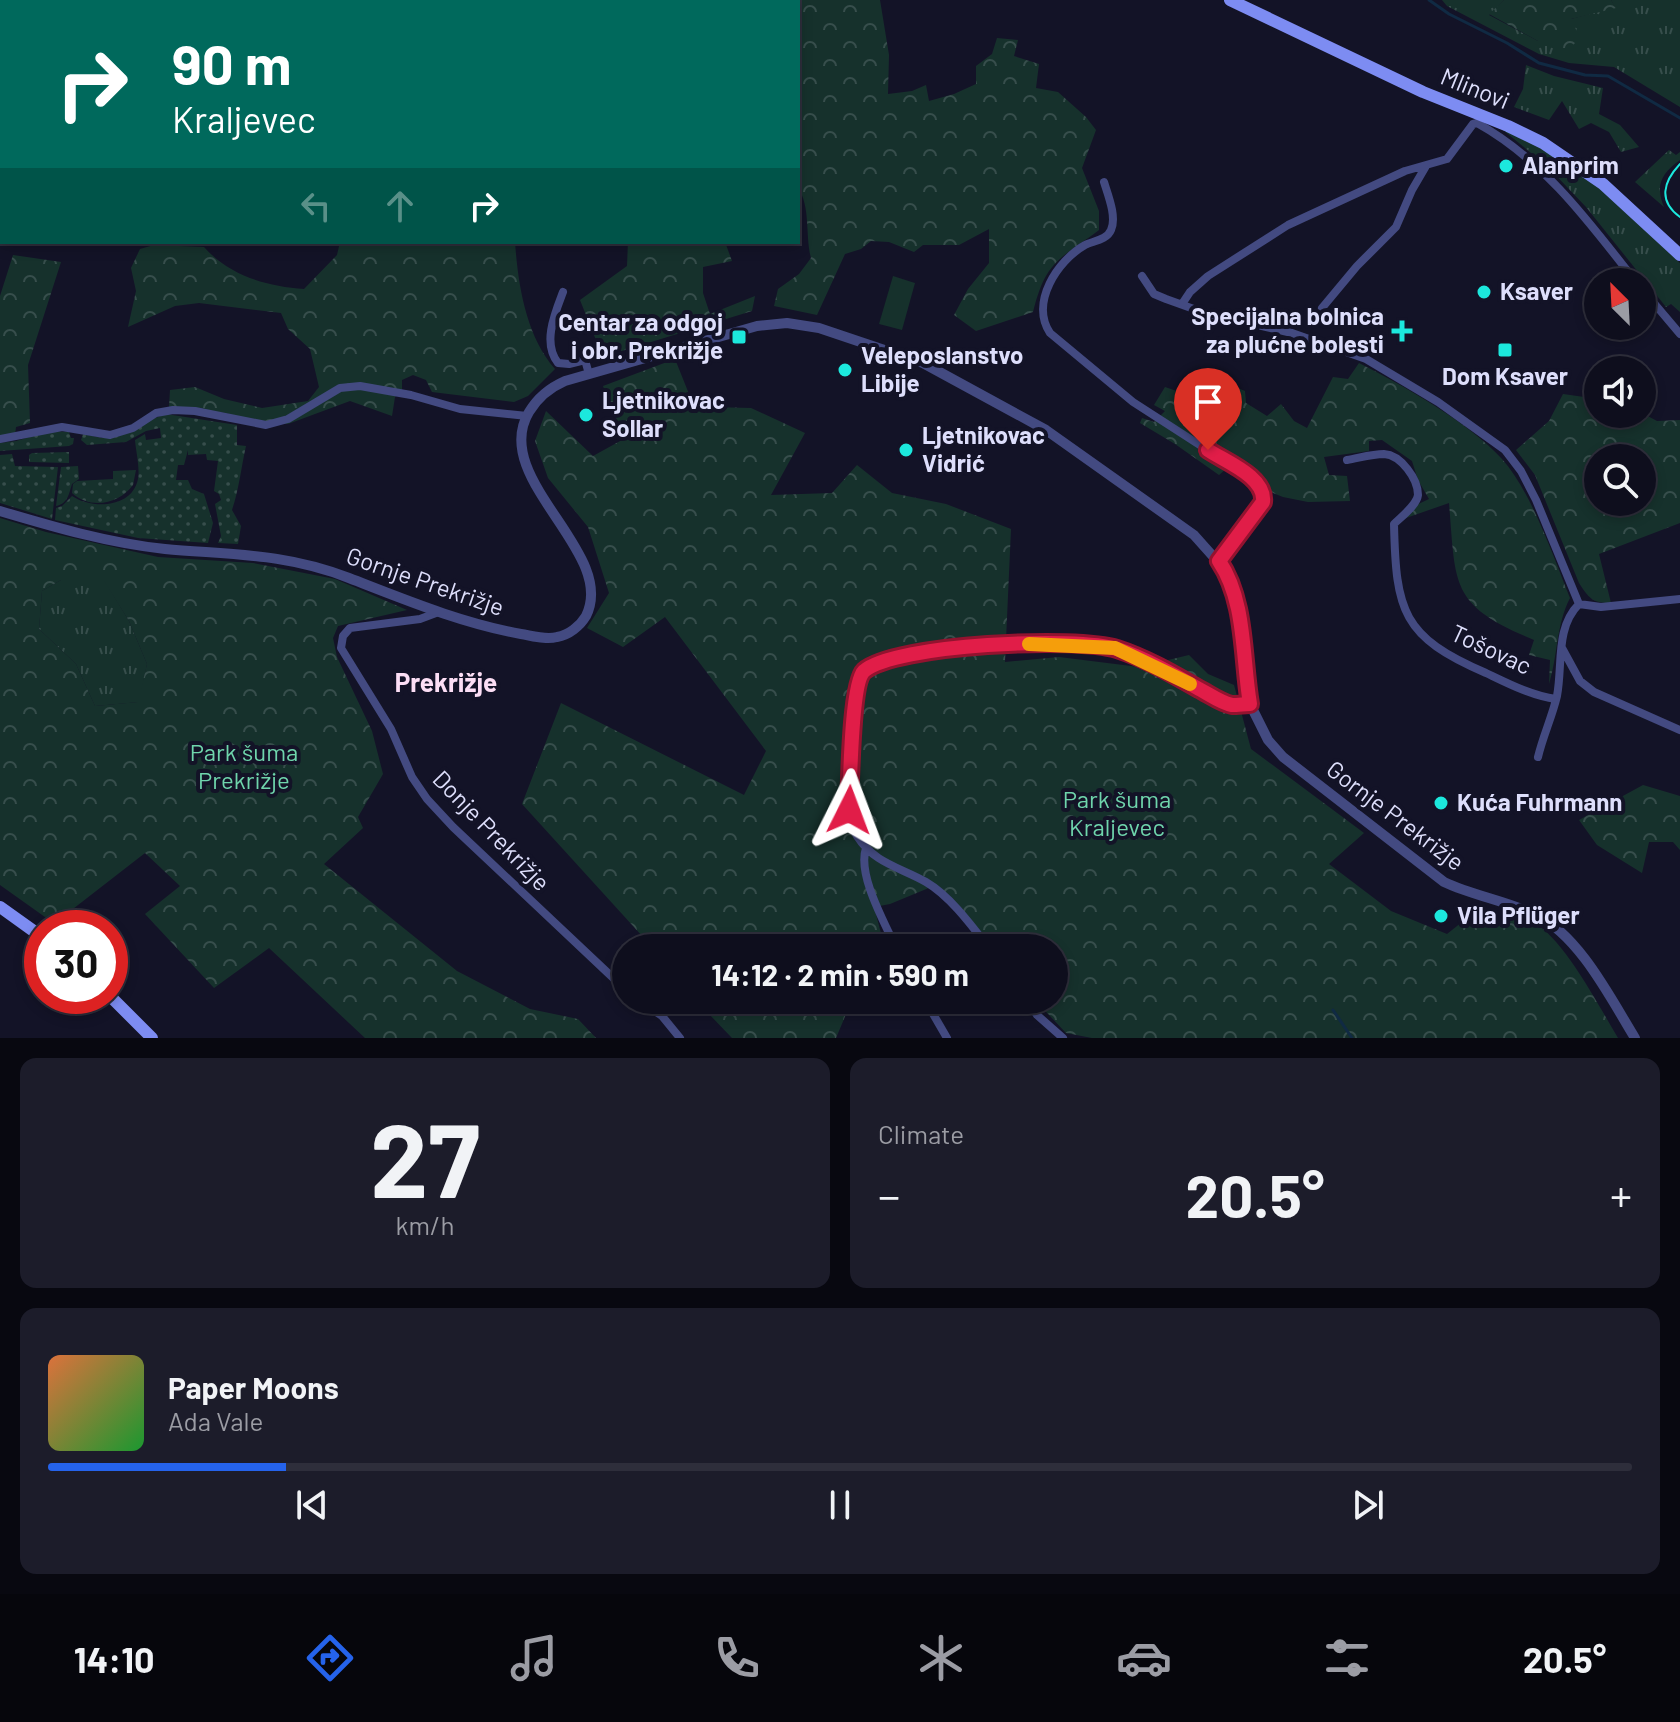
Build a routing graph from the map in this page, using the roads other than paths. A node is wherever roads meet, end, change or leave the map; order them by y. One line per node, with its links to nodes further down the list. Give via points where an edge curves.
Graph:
1 (1230, 0): 4 (main road, Mlinovi, via 1543,143 1603,184)
2 (1426, 166): 5 (street, via 1447,159 1473,124 1481,126 1561,189); 8 (street, via 1405,171 1270,236 1199,282); 10 (street, via 1396,227)
3 (1104, 182): 17 (street, via 1111,231 1061,265 1048,285 1044,324 1133,402 1257,482 1263,502)
4 (1680, 255)
5 (1625, 268)
6 (1142, 276): 8 (street, via 1154,294)
7 (563, 292): 12 (street, via 552,355 558,363 585,360)
8 (1182, 304): 19 (street, via 1366,359 1505,450 1536,500)
9 (1656, 306): 11 (street)
10 (1322, 308)
11 (1680, 334)
12 (589, 374): 13 (street, Gornje Prekrižje, via 553,386); 17 (street, Gornje Prekrižje, via 757,326 787,323 847,335 923,363 1046,430 1194,535)
13 (527, 416): 14 (street, via 460,409 360,386 340,388 288,419 266,425 173,410 110,435 62,427); 20 (street, Gornje Prekrižje, via 522,456 527,473 574,545 590,592 585,616 571,632 541,638)
14 (0, 439)
15 (1347, 460): 22 (street, Tošovac, via 1396,457 1415,483 1415,502 1394,524 1395,569 1401,604 1423,638 1455,660)
16 (0, 511): 20 (street, Gornje Prekrižje, via 103,539 306,563)
17 (1219, 561): 23 (street, Gornje Prekrižje, via 1237,603)
18 (1679, 598): 19 (street, via 1601,607)
19 (1579, 604): 21 (street, via 1568,618)
20 (436, 613): 31 (street, Donje Prekrižje, via 350,628 341,648 427,799)
21 (1562, 647): 22 (street); 24 (street, via 1580,681 1594,692)
22 (1556, 699): 25 (street)
23 (1250, 704): 26 (street, via 1230,705 1115,648 967,646 887,662 864,671 854,703 849,810 854,832); 40 (street, Gornje Prekrižje, via 1283,757 1444,882 1540,916 1571,940)
24 (1680, 730)
25 (1538, 757)
26 (866, 848): 29 (street, via 863,856 873,897); 30 (street, via 927,883)
27 (0, 907): 28 (main road)
28 (24, 924)
29 (890, 934)
30 (976, 934)
31 (612, 977)
32 (128, 1014): 36 (main road)
33 (659, 1014): 37 (street)
34 (933, 1014): 38 (street)
35 (1036, 1014): 39 (street)
36 (152, 1038)
37 (680, 1038)
38 (947, 1038)
39 (1063, 1038)
40 (1635, 1038)

